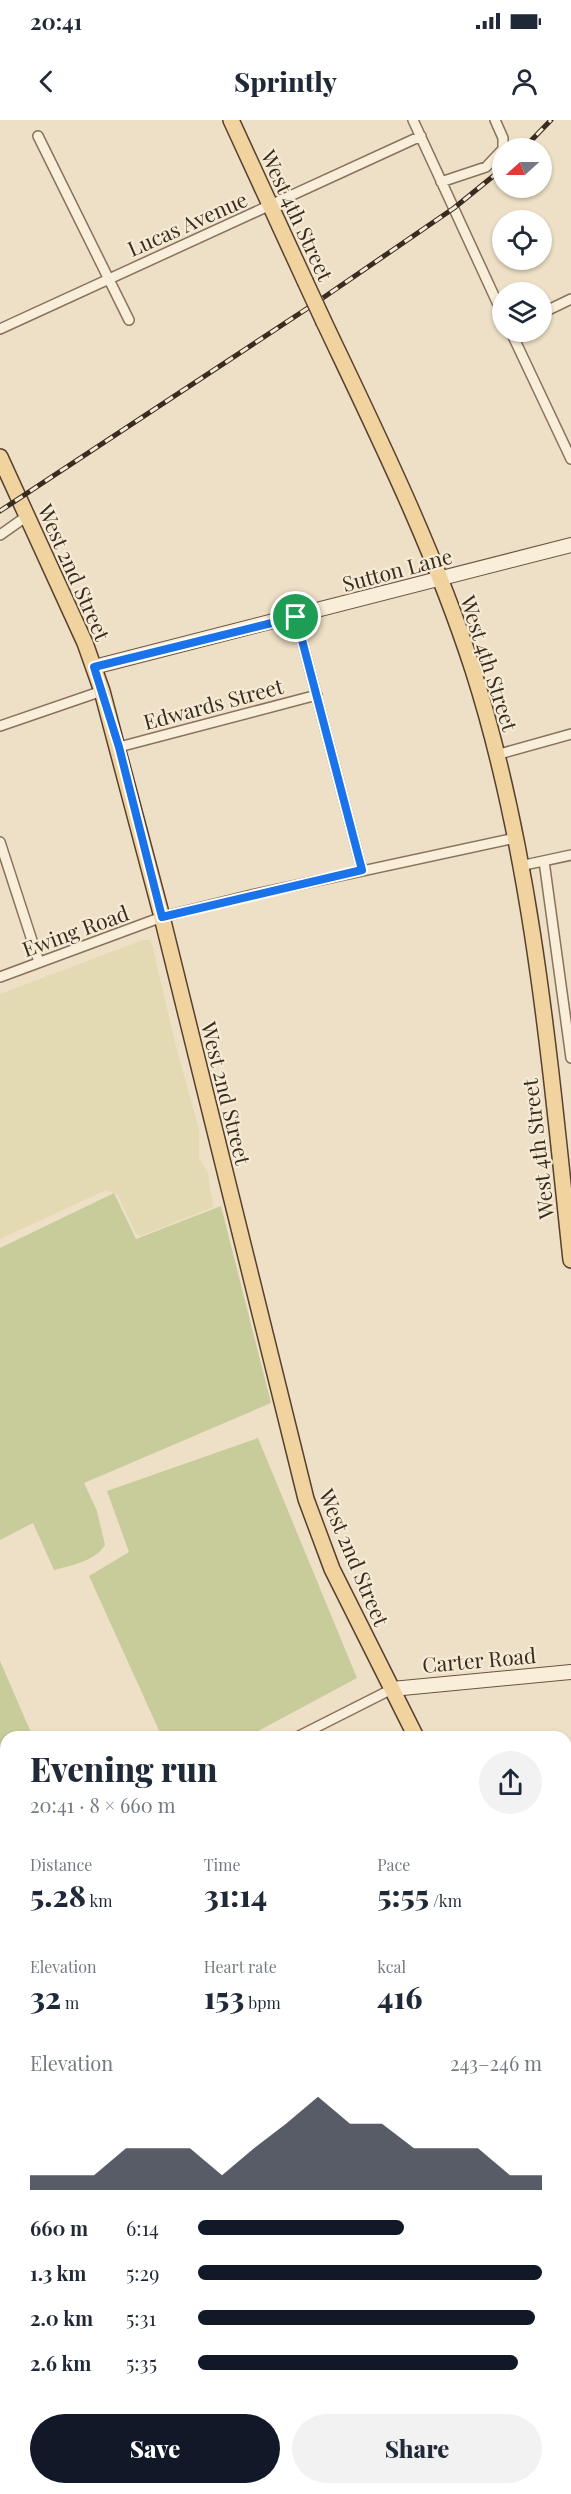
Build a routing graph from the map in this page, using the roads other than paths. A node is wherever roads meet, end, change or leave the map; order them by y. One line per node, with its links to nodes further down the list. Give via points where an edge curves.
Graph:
1 (231, 120): 9 (main road, West 4th Street)
2 (413, 120): 5 (street)
3 (495, 120): 6 (street)
4 (38, 136): 10 (street)
5 (421, 136): 8 (street); 9 (street, Lucas Avenue)
6 (503, 138)
7 (492, 161): 8 (street, via 486,167)
8 (441, 182): 11 (street)
9 (270, 206): 10 (street, Lucas Avenue); 22 (main road, West 4th Street, bridge)
10 (109, 278): 14 (street); 15 (street, Lucas Avenue)
11 (492, 292)
12 (571, 299): 13 (street)
13 (552, 308)
14 (129, 320)
15 (0, 329)
16 (516, 342): 18 (street)
17 (0, 457): 19 (main road, West 2nd Street)
18 (571, 459)
19 (27, 516): 20 (street); 24 (main road, West 2nd Street)
20 (0, 535)
21 (571, 545): 22 (street, Sutton Lane)
22 (440, 579): 23 (street, Sutton Lane); 30 (main road, West 4th Street, via 474,672)
23 (296, 617): 24 (street, Sutton Lane); 26 (street)
24 (94, 667): 25 (main road, West 2nd Street)
25 (102, 691): 27 (street); 29 (main road, West 2nd Street)
26 (316, 695): 29 (street, Edwards Street); 36 (street)
27 (0, 726)
28 (571, 734): 30 (street)
29 (119, 747): 37 (main road, West 2nd Street)
30 (496, 755): 31 (main road, West 4th Street)
31 (515, 838): 35 (main road, West 4th Street); 36 (street, Ewing Road)
32 (0, 842): 38 (street)
33 (571, 855): 34 (street)
34 (544, 861): 35 (street); 40 (street)
35 (520, 866): 41 (main road, West 4th Street, via 538,977)
36 (362, 870): 37 (street, Ewing Road)
37 (162, 917): 38 (street, Ewing Road); 43 (main road, West 2nd Street, via 306,1499 332,1569)
38 (39, 962): 39 (street, Ewing Road)
39 (0, 977)
40 (571, 1058)
41 (571, 1260)
42 (571, 1672): 43 (street, Carter Road)
43 (392, 1689): 44 (street); 45 (main road, West 2nd Street)
44 (309, 1731)
45 (413, 1731)

